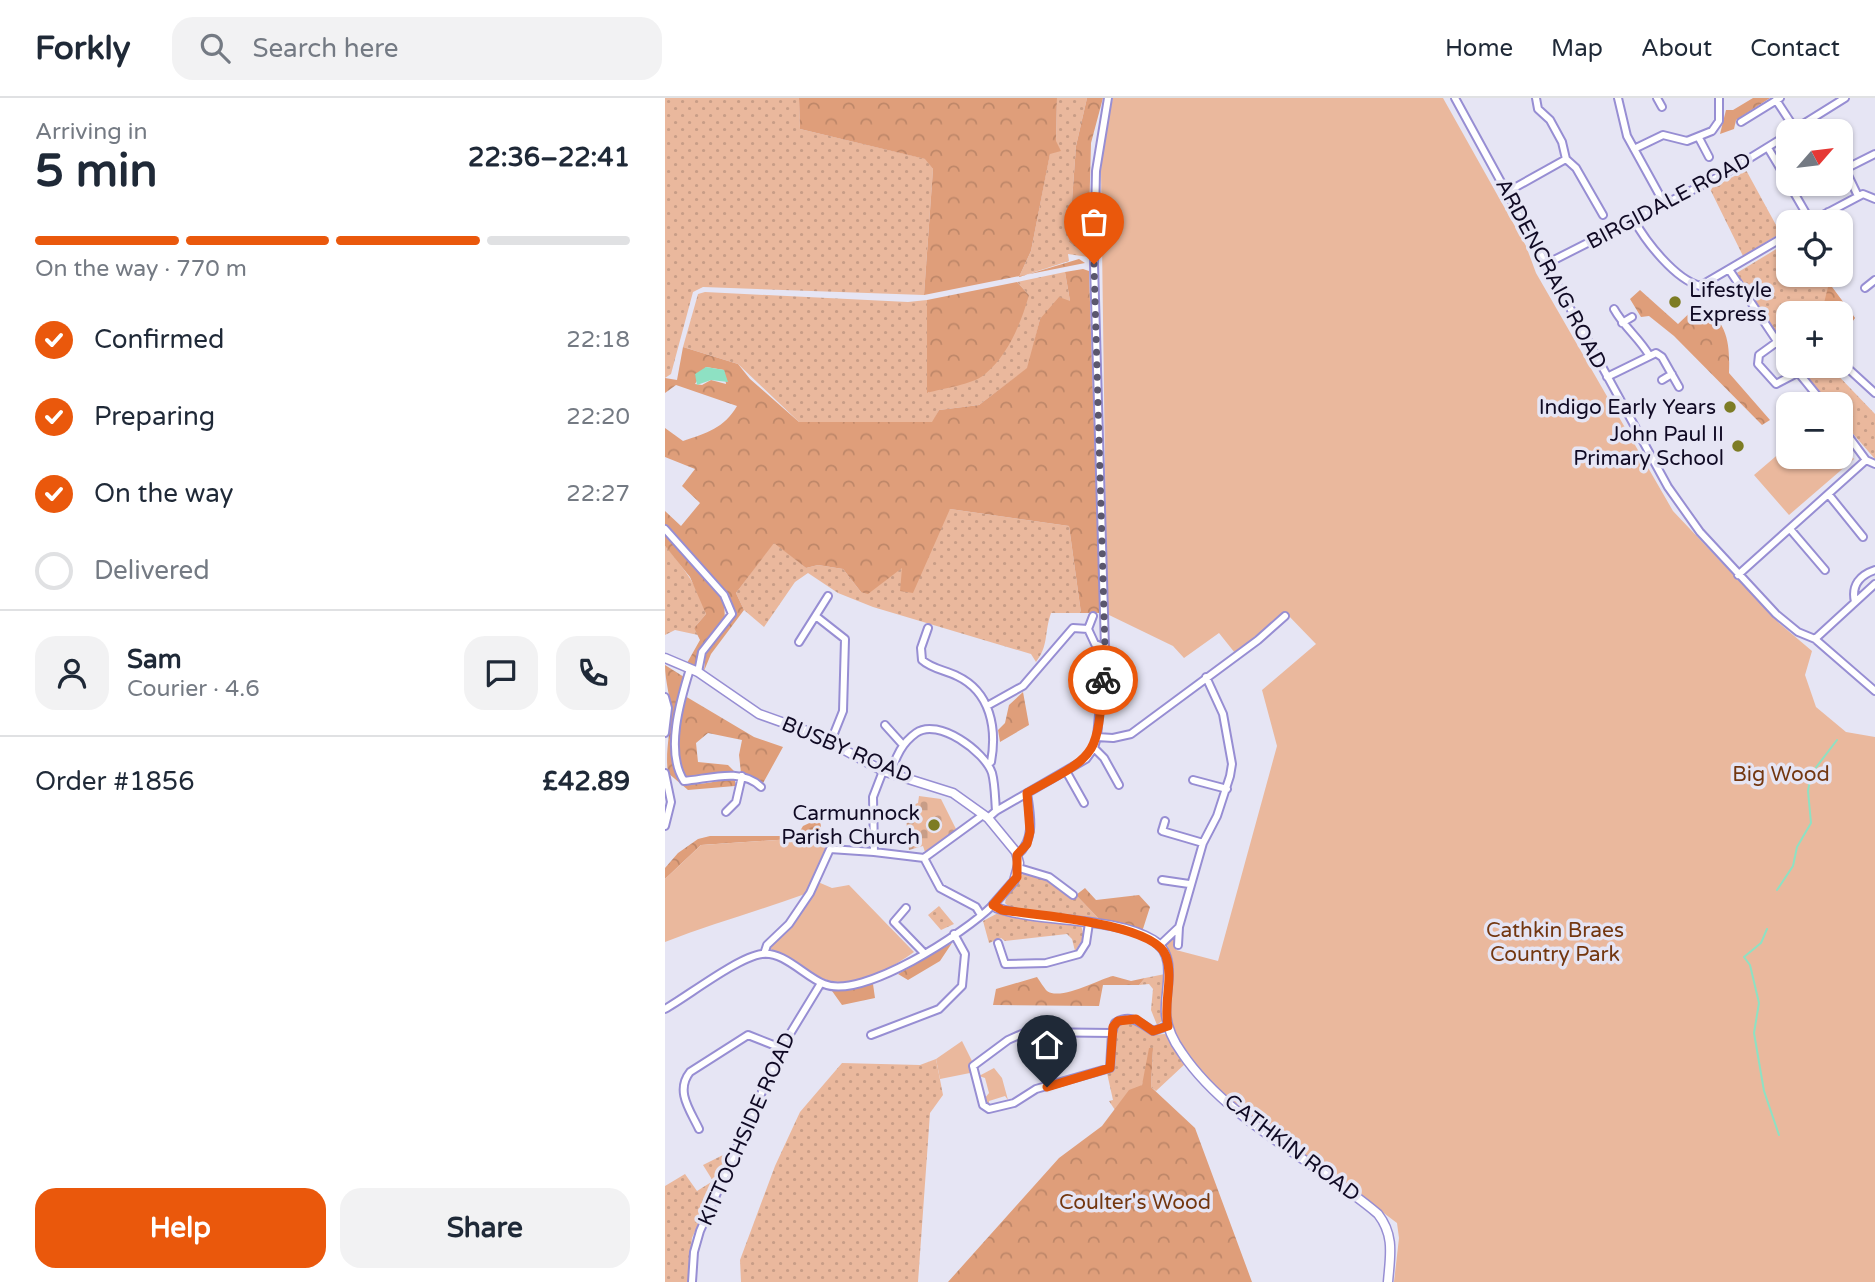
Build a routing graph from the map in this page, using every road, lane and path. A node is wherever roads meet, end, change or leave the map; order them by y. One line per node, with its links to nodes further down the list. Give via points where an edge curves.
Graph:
1 (1108, 98): 74 (street, via 1096,171 1094,264)
2 (1455, 98): 23 (street, ARDENCRAIG ROAD)
3 (1536, 98): 19 (street, via 1538,109 1562,142)
4 (1618, 98): 16 (street)
5 (1657, 98): 9 (street)
6 (1719, 98): 13 (street, via 1717,127)
7 (1845, 98): 11 (street, BIRGIDALE ROAD)
8 (1778, 99): 10 (street); 12 (street)
9 (1662, 107)
10 (1787, 119)
11 (1811, 119)
12 (1741, 122)
13 (1699, 138): 16 (street, via 1681,141 1663,135); 18 (street)
14 (1776, 142): 15 (street, BIRGIDALE ROAD)
15 (1768, 148): 20 (street); 28 (street, BIRGIDALE ROAD)
16 (1634, 149): 28 (street)
17 (1875, 154): 21 (street)
18 (1709, 157)
19 (1566, 159): 23 (street); 25 (street)
20 (1776, 161)
21 (1853, 165)
22 (1853, 186): 24 (street)
23 (1507, 192): 33 (street, ARDENCRAIG ROAD)
24 (1858, 196): 26 (street, via 1866,194); 29 (street)
25 (1594, 199): 27 (street); 30 (street)
26 (1875, 200)
27 (1584, 204)
28 (1665, 205): 31 (street, BIRGIDALE ROAD)
29 (1832, 210)
30 (1603, 215)
31 (1633, 220): 33 (street, BIRGIDALE ROAD); 34 (street, via 1646,242 1692,284 1704,286)
32 (1776, 242): 34 (street)
33 (1548, 263): 46 (street, ARDENCRAIG ROAD)
34 (1730, 271): 40 (street)
35 (1875, 280): 36 (street)
36 (1865, 288)
37 (1614, 309): 39 (street)
38 (1632, 317): 39 (street)
39 (1622, 323): 42 (street)
40 (1776, 340)
41 (1776, 343): 47 (street, via 1759,355 1758,364 1776,384)
42 (1649, 355): 44 (street, via 1660,354); 46 (street)
43 (1853, 373): 50 (street)
44 (1672, 374): 49 (street); 51 (street)
45 (1869, 374): 50 (street)
46 (1607, 377): 63 (street, ARDENCRAIG ROAD, via 1668,487)
47 (1787, 378)
48 (1801, 378): 52 (street)
49 (1662, 380)
50 (1863, 382): 53 (street)
51 (1679, 387)
52 (1814, 392)
53 (1875, 393)
54 (1853, 442): 55 (street)
55 (1866, 460): 56 (street); 57 (street)
56 (1875, 464)
57 (1829, 495): 59 (street); 60 (street)
58 (665, 529): 76 (street, via 724,595 732,614)
59 (1790, 529): 61 (street); 63 (street)
60 (1863, 537)
61 (1825, 570)
62 (1875, 570): 66 (street, via 1856,583)
63 (1738, 575): 72 (street, ARDENCRAIG ROAD, via 1776,614)
64 (1875, 584): 66 (street)
65 (828, 596): 69 (street)
66 (1855, 602): 72 (street)
67 (1093, 616): 70 (street)
68 (1285, 616): 77 (street)
69 (817, 617): 73 (street); 84 (street, via 845,639 843,711)
70 (1088, 629): 74 (street, via 1095,644); 80 (street, via 1068,632 1023,686)
71 (925, 631): 80 (street, via 922,660 967,681)
72 (1815, 639): 78 (street, ARDENCRAIG ROAD)
73 (799, 642)
74 (1105, 648): 83 (street)
75 (665, 658): 76 (main road, BUSBY ROAD)
76 (694, 670): 84 (main road, BUSBY ROAD, via 759,714); 91 (street, via 673,748 677,771 684,781)
77 (1206, 677): 83 (street, via 1132,734); 95 (street, via 1225,727 1231,764)
78 (1875, 691)
79 (665, 698): 82 (street)
80 (987, 706): 87 (street, via 994,728)
81 (885, 725): 85 (street)
82 (665, 733)
83 (1097, 737): 86 (street)
84 (831, 741): 89 (main road, BUSBY ROAD)
85 (902, 745): 89 (street); 98 (street, via 921,731 951,733 972,748 991,771)
86 (1094, 748): 88 (street); 93 (street)
87 (991, 762)
88 (1066, 771): 96 (street); 97 (street)
89 (887, 772): 100 (main road, BUSBY ROAD, via 953,793); 104 (street, via 873,797)
90 (665, 773): 102 (street, via 671,802)
91 (742, 776): 94 (street); 99 (street, via 736,802)
92 (1193, 780): 95 (street)
93 (1119, 785)
94 (761, 787)
95 (1227, 789): 103 (street)
96 (1027, 793): 98 (street); 105 (street, via 1030,832)
97 (1084, 803)
98 (996, 811): 100 (street)
99 (726, 812)
100 (986, 817): 105 (main road, BUSBY ROAD); 106 (street)
101 (1165, 821): 103 (street, via 1162,831)
102 (665, 826)
103 (1203, 844): 109 (street)
104 (874, 852): 106 (street); 121 (street, via 830,849 810,893 789,924 767,944)
105 (1017, 855): 107 (main road)
106 (923, 858): 113 (street, via 940,888 976,907)
107 (1019, 868): 110 (street, via 1049,877); 111 (main road, via 1012,885)
108 (1163, 880): 109 (street)
109 (1189, 884): 115 (street)
110 (1073, 895)
111 (993, 905): 113 (street); 114 (main road)
112 (907, 908): 120 (street, via 894,922)
113 (981, 915): 116 (street)
114 (1090, 923): 117 (street, via 1079,954 1062,960 1005,964); 118 (main road, via 1134,933)
115 (1179, 927): 118 (street); 119 (street)
116 (954, 934): 120 (street); 126 (street, via 965,954 962,986 939,1009)
117 (998, 943)
118 (1159, 946): 124 (main road, CATHKIN ROAD, via 1169,971)
119 (1178, 946)
120 (924, 953): 122 (street, via 867,981 833,986)
121 (764, 954): 122 (street, via 784,960); 123 (street, via 747,959)
122 (821, 983): 127 (street, KITTOCHSIDE ROAD)
123 (665, 1009)
124 (1168, 1026): 125 (street, via 1153,1031 1128,1018 1115,1023); 130 (main road, CATHKIN ROAD, via 1189,1063 1247,1119 1378,1214 1389,1228)
125 (1112, 1033): 125 (street, via 1110,1068 1031,1091 1013,1104 989,1109 983,1105 973,1066 1018,1034)
126 (871, 1035)
127 (781, 1048): 128 (street, via 748,1035 690,1072 683,1094); 129 (street, KITTOCHSIDE ROAD, via 700,1231)
128 (699, 1129)
129 (692, 1282)
130 (1388, 1282)

